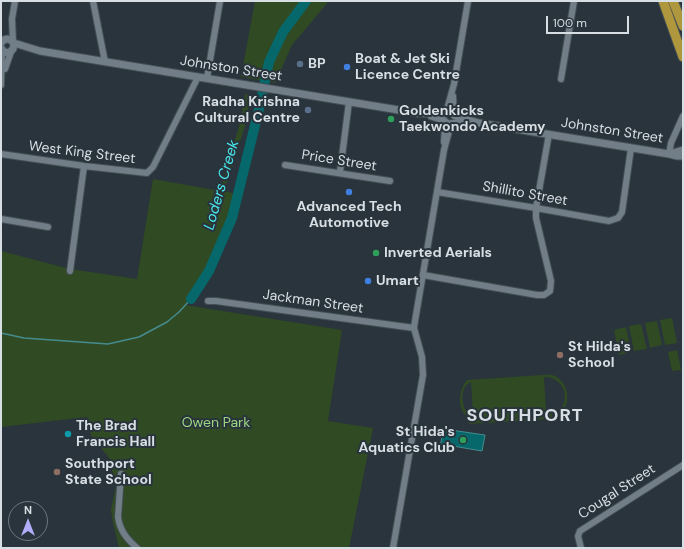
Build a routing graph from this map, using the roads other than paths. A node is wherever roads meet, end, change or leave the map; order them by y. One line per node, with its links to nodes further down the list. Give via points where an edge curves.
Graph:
1 (15, 1): 8 (street)
2 (92, 1): 15 (street)
3 (220, 1): 18 (street)
4 (468, 1): 23 (street)
5 (574, 1): 19 (street)
6 (663, 1): 14 (main road)
7 (673, 1): 9 (main road)
8 (12, 19): 10 (street); 11 (street)
9 (683, 26)
10 (13, 42): 11 (street, via 8,39); 12 (street, via 14,47); 13 (street, Johnston Street)
11 (2, 44): 12 (street, via 6,52); 16 (street)
12 (11, 51): 13 (street, Johnston Street); 16 (street)
13 (40, 51): 15 (street, Johnston Street)
14 (683, 57)
15 (105, 62): 17 (street, Johnston Street)
16 (2, 76): 20 (street)
17 (198, 77): 18 (street, Johnston Street); 31 (street, West King Street, via 152,167 146,173)
18 (207, 78): 21 (street, Johnston Street)
19 (561, 79)
20 (1, 85)
21 (349, 102): 23 (street, Johnston Street); 32 (street)
22 (683, 116): 28 (street)
23 (449, 118): 24 (street, Johnston Street); 34 (street)
24 (549, 134): 25 (street, Johnston Street); 35 (street)
25 (631, 148): 28 (street, Johnston Street); 35 (street, Shillito Street, via 622,212 618,218 609,222)
26 (683, 150): 28 (street, Johnston Street)
27 (1, 154): 31 (street, West King Street)
28 (669, 154): 29 (street, Johnston Street)
29 (683, 156)
30 (285, 164): 32 (street, Price Street)
31 (84, 166): 38 (street)
32 (340, 172): 33 (street, Price Street)
33 (390, 180)
34 (436, 192): 35 (street, Shillito Street); 39 (street)
35 (536, 208): 39 (street, via 536,218 551,281 550,290 544,295)
36 (1, 220): 37 (street)
37 (48, 227)
38 (70, 271)
39 (423, 275): 41 (street)
40 (208, 301): 41 (street, Jackman Street)
41 (414, 328): 45 (street, via 422,357 423,375)
42 (683, 465): 46 (street, Cougal Street, via 580,530 578,536)
43 (122, 474): 44 (street, via 119,524 125,536)
44 (137, 548)
45 (393, 548)
46 (581, 548)

